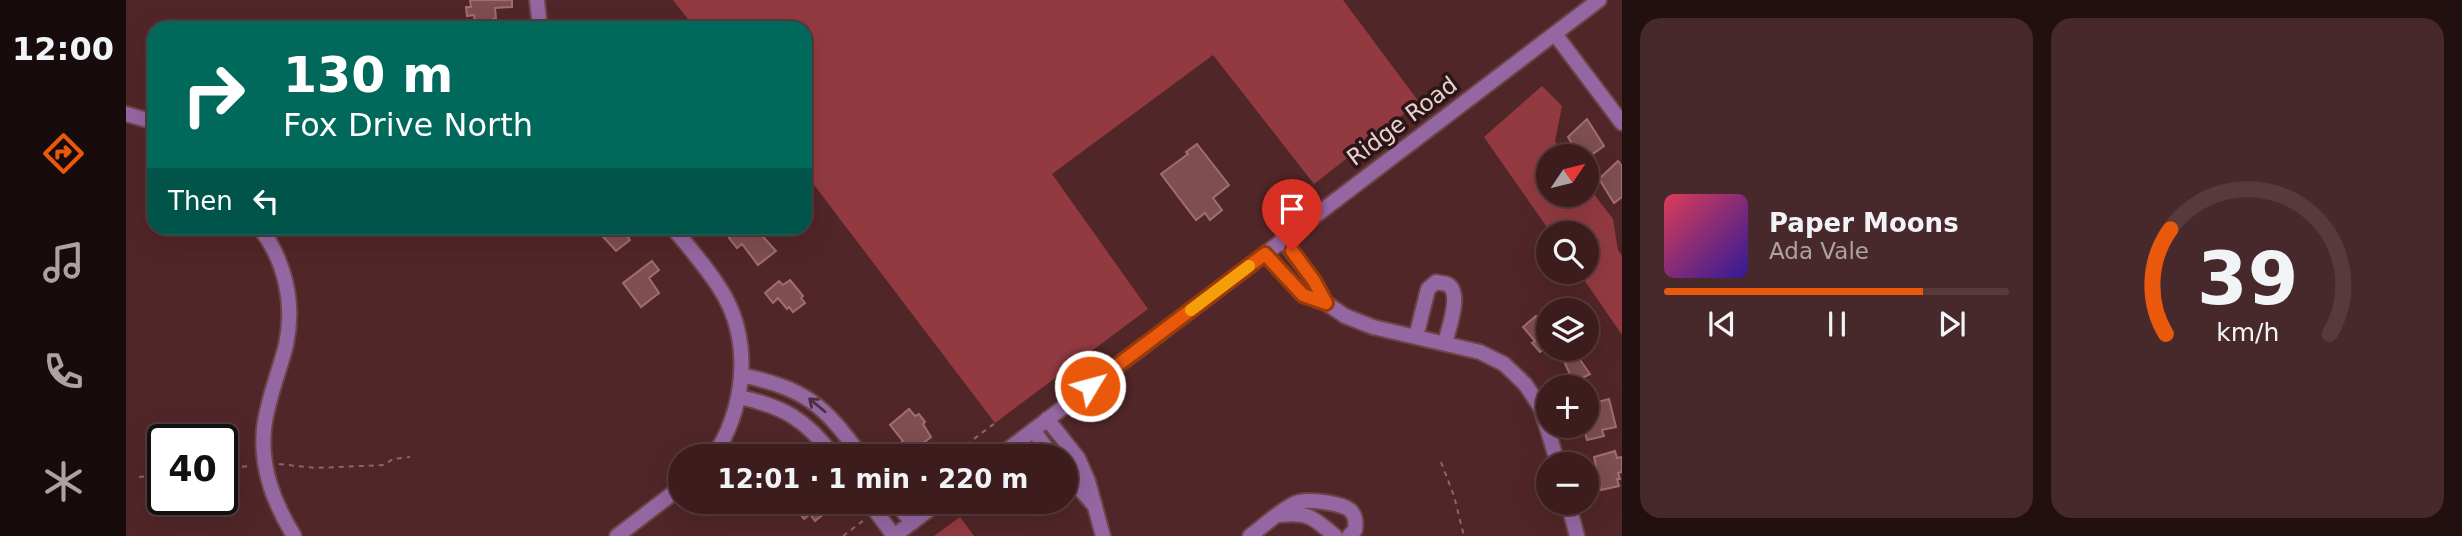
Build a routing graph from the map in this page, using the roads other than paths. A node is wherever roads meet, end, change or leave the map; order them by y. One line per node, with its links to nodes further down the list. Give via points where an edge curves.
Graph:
1 (537, 0): 3 (street)
2 (1600, 0): 4 (street, Ridge Road)
3 (539, 21)
4 (1555, 34): 7 (street); 10 (street, Ridge Road)
5 (126, 114): 6 (street)
6 (147, 120)
7 (1622, 122)
8 (265, 235): 34 (street, via 282,269 289,309 286,345 264,429 265,465 273,497)
9 (678, 235): 15 (street, via 726,299 738,331)
10 (1283, 240): 11 (street, Ridge Road); 12 (street)
11 (1265, 254): 12 (street, via 1303,295); 17 (street, Ridge Road)
12 (1326, 303): 13 (street, via 1361,323)
13 (1416, 337): 14 (street); 14 (street, via 1428,289 1436,282 1448,284 1455,301)
14 (1445, 343): 24 (street, via 1490,356 1516,373 1541,408)
15 (741, 375): 16 (street); 21 (street, one-way to 15, via 811,399 774,382)
16 (738, 397): 19 (street, via 732,423); 20 (street, via 782,409)
17 (1047, 419): 18 (street, Ridge Road); 27 (street, via 1078,458)
18 (1032, 430): 22 (street, Ridge Road); 23 (street)
19 (720, 444)
20 (824, 444)
21 (852, 444)
22 (1014, 444)
23 (1043, 444)
24 (1554, 452)
25 (1078, 487): 27 (street)
26 (668, 497): 35 (street)
27 (1094, 505): 37 (street)
28 (878, 514): 36 (street)
29 (905, 514): 33 (street)
30 (924, 514): 33 (street)
31 (1279, 515): 38 (street); 39 (street, via 1300,513 1314,518); 40 (street, via 1305,500 1343,506 1356,520)
32 (1571, 515): 41 (street)
33 (912, 523): 36 (street)
34 (294, 536)
35 (617, 536)
36 (894, 536)
37 (1103, 536)
38 (1250, 536)
39 (1335, 536)
40 (1349, 536)
41 (1577, 536)

